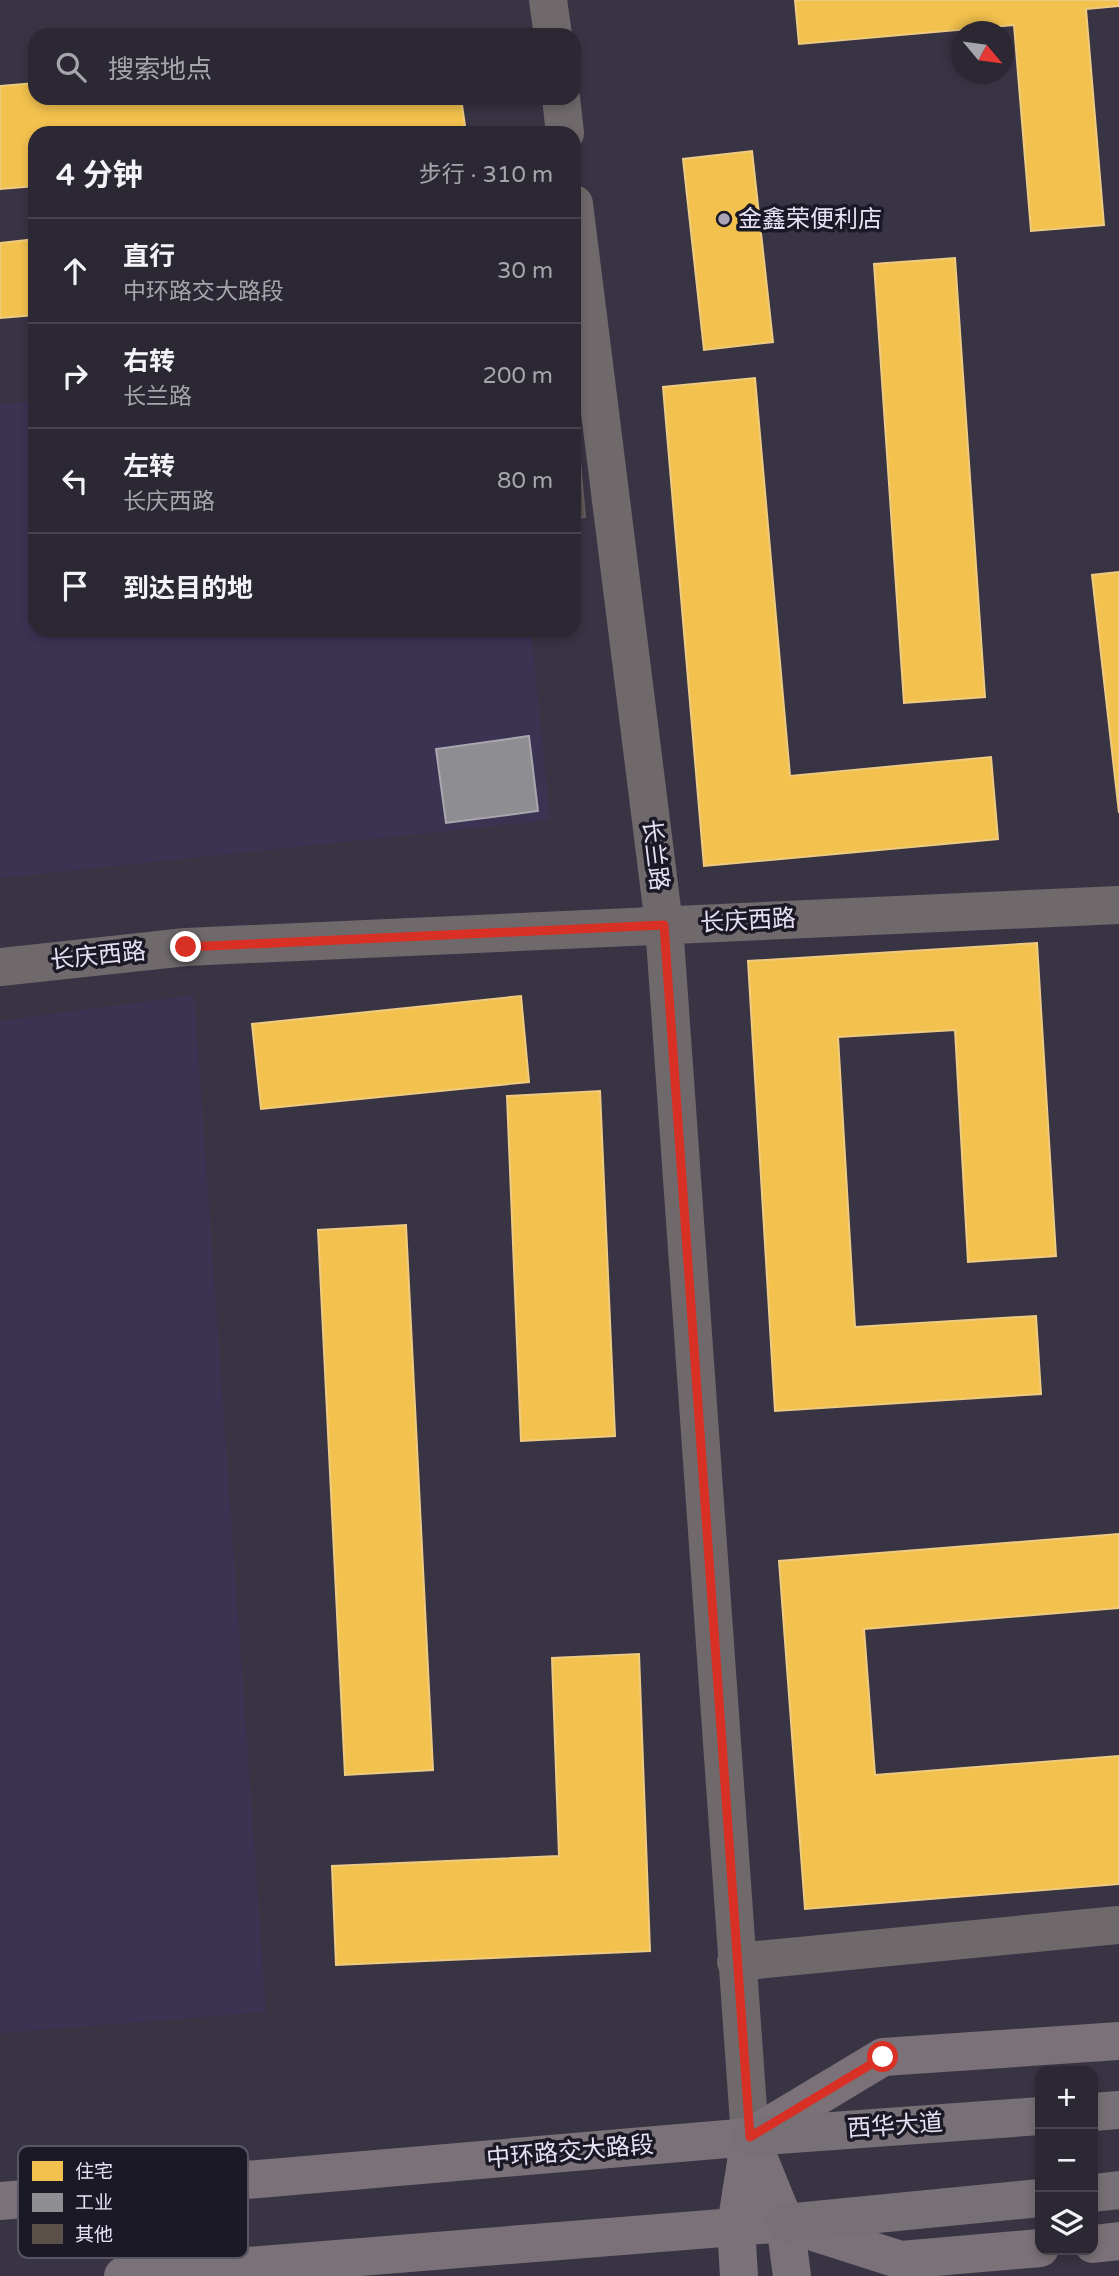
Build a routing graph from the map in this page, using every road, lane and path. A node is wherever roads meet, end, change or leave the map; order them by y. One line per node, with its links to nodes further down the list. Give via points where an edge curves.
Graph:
1 (548, 0): 2 (street)
2 (552, 28)
3 (562, 105): 4 (street)
4 (564, 126)
5 (581, 260): 7 (street, 长兰路)
6 (1119, 905): 7 (street, 长庆西路)
7 (664, 925): 8 (street, 长庆西路, via 186,947); 10 (street, 长兰路)
8 (0, 967)
9 (1119, 1925): 10 (street)
10 (736, 1962): 15 (street, 长兰路)
11 (1119, 2041): 15 (main road, 中环路交大路段, via 883,2057)
12 (1119, 2110): 13 (highway)
13 (1098, 2112)
14 (1035, 2116): 15 (highway, 西华大道)
15 (750, 2137): 16 (main road, 中环路交大路段); 22 (main road); 23 (main road)
16 (248, 2180)
17 (1119, 2190): 18 (highway)
18 (1098, 2192)
19 (1035, 2198): 22 (highway)
20 (18, 2199): 21 (main road, 中环路交大路段)
21 (0, 2201)
22 (785, 2223): 23 (main road); 26 (main road, via 901,2260); 29 (main road)
23 (736, 2227): 27 (main road); 28 (main road)
24 (1119, 2241): 25 (main road)
25 (1098, 2243)
26 (1035, 2248)
27 (123, 2276)
28 (739, 2276)
29 (792, 2276)

